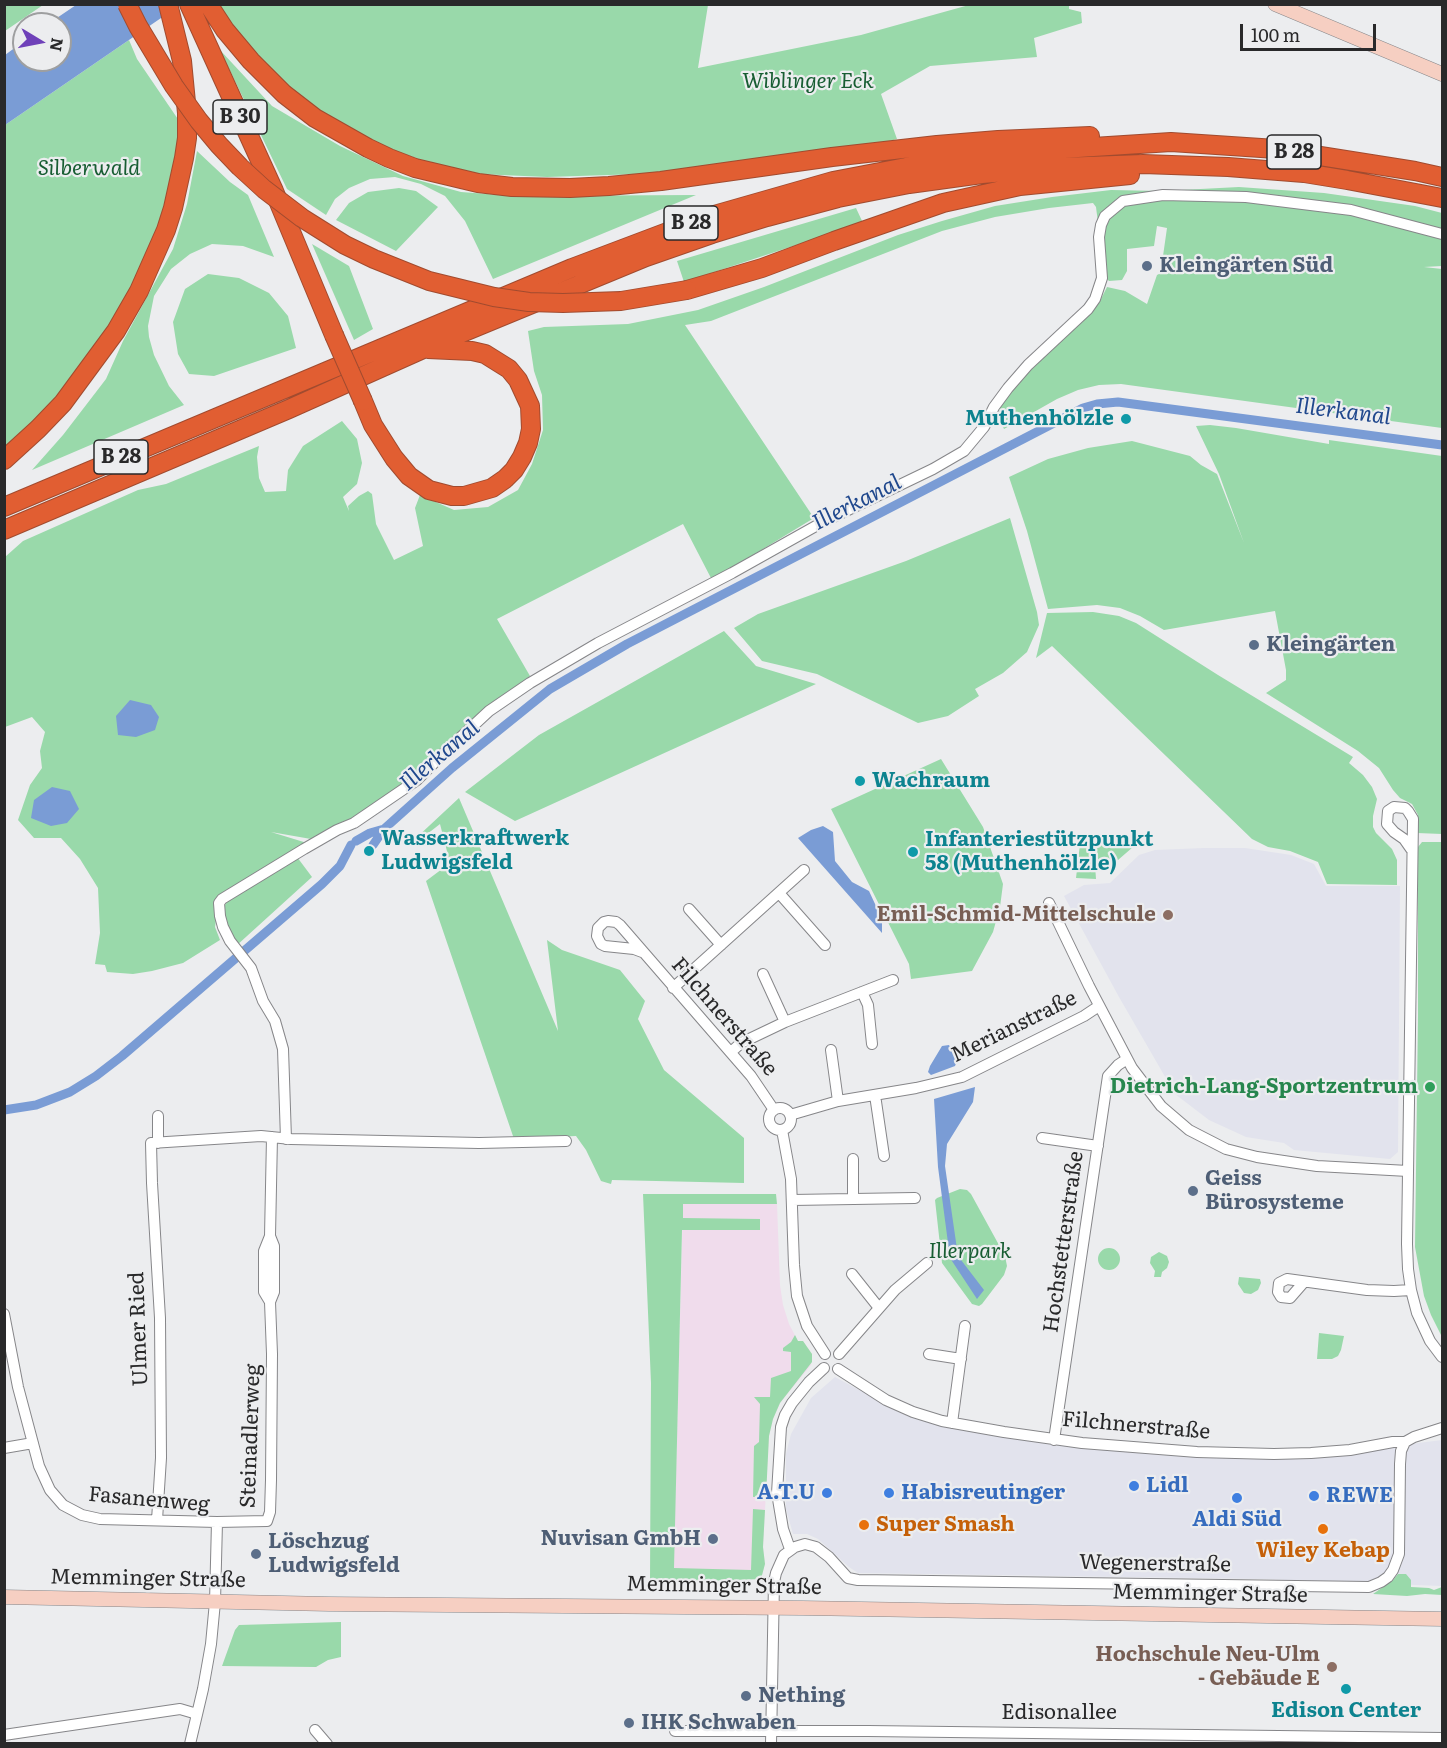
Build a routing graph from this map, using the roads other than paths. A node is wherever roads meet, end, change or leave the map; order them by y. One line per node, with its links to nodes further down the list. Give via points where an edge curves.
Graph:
1 (127, 4): 8 (highway, bridge, via 199,121 264,189 355,250 429,281 494,297 529,302 621,301 687,290 762,268 943,203 1020,186)
2 (168, 4): 13 (highway, via 182,61 187,138 173,208 156,256 116,331 87,372 63,403)
3 (189, 4): 12 (highway, B 30, bridge, via 382,441 409,476 429,490 464,496 492,488 514,470 528,442 530,406 518,380 509,369 485,354)
4 (208, 4): 7 (highway, via 251,61 284,94 322,123 389,158 478,183 609,186 1008,139 1123,135)
5 (1275, 4): 6 (main road)
6 (1443, 74)
7 (1171, 142): 9 (highway, B 28, via 1276,149); 14 (highway, B 28, via 981,156 906,166 833,181 707,217 572,268)
8 (1199, 165): 10 (highway, B 28, via 1304,173); 12 (highway, B 28, via 1026,170 909,184 838,198 646,257)
9 (1443, 177)
10 (1443, 198)
11 (1443, 234): 42 (street, via 1352,210 1246,197 1162,195 1123,201 1105,216 1101,225 1102,278 1095,299 1008,388 964,451 823,522 530,683 489,711 417,780 354,823 222,899 219,903 223,927 250,966 283,1049)
12 (423, 349): 15 (highway, B 28)
13 (4, 460)
14 (4, 507)
15 (4, 530)
16 (1411, 849): 48 (street)
17 (804, 870): 18 (street)
18 (779, 893): 21 (street); 22 (street)
19 (1049, 903): 28 (street)
20 (689, 909): 21 (street)
21 (722, 945): 26 (street)
22 (825, 945)
23 (642, 952): 26 (street, Filchnerstraße)
24 (763, 974): 29 (street)
25 (893, 980): 27 (street)
26 (673, 988): 32 (street, Filchnerstraße)
27 (862, 992): 29 (street); 30 (street)
28 (1099, 1006): 33 (street); 34 (street, Merianstraße, via 962,1077)
29 (785, 1022): 32 (street, via 741,1043)
30 (872, 1044)
31 (831, 1050): 35 (street)
32 (731, 1052): 36 (street, Filchnerstraße)
33 (1127, 1059): 45 (street, Hochstetterstraße, via 1108,1076); 48 (street, via 1167,1113 1197,1136 1226,1149 1289,1162)
34 (875, 1095): 35 (street, Merianstraße); 46 (street)
35 (838, 1101): 37 (street, Merianstraße)
36 (774, 1110): 37 (street, Filchnerstraße, via 782,1108); 39 (street, Filchnerstraße, via 770,1124)
37 (790, 1115): 39 (street, via 790,1122)
38 (158, 1116): 44 (street, Ulmer Ried)
39 (782, 1130): 51 (street, Filchnerstraße)
40 (272, 1137): 42 (street); 44 (street); 73 (street, Steinadlerweg, via 270,1236 264,1251 273,1396 269,1517 260,1522)
41 (1042, 1138): 45 (street)
42 (286, 1139): 43 (street)
43 (566, 1141)
44 (158, 1143): 72 (street, Ulmer Ried, via 151,1143 160,1318 161,1458)
45 (1098, 1146): 68 (street, Hochstetterstraße)
46 (884, 1156)
47 (853, 1159): 50 (street)
48 (1408, 1171): 55 (street)
49 (915, 1198): 50 (street)
50 (853, 1199): 51 (street)
51 (792, 1200): 59 (street, Filchnerstraße, via 797,1296 807,1326)
52 (927, 1263): 56 (street)
53 (852, 1274): 56 (street)
54 (1304, 1282): 55 (street, via 1367,1290)
55 (1411, 1290): 62 (street, via 1430,1341)
56 (879, 1308): 60 (street)
57 (5, 1318): 70 (street, Fasanenweg)
58 (965, 1326): 63 (street)
59 (825, 1354): 60 (street); 64 (street)
60 (839, 1354): 65 (street)
61 (929, 1354): 63 (street)
62 (1443, 1357)
63 (961, 1359): 66 (street)
64 (824, 1368): 65 (street, Filchnerstraße); 74 (street, via 796,1397 780,1433 779,1510)
65 (838, 1369): 66 (street, Filchnerstraße, via 886,1400)
66 (952, 1423): 68 (street, Filchnerstraße)
67 (1443, 1428): 69 (street, Filchnerstraße)
68 (1054, 1440): 69 (street, Filchnerstraße, via 1274,1454)
69 (1405, 1442): 74 (street, Wegenerstraße, via 1400,1464 1399,1554 1388,1577 1369,1587 858,1580 849,1578 816,1547 805,1544)
70 (33, 1443): 71 (street); 72 (street, Fasanenweg, via 50,1490 72,1511 92,1518)
71 (4, 1448)
72 (157, 1520): 73 (street, Fasanenweg)
73 (217, 1522): 76 (street, Fasanenweg)
74 (793, 1548): 77 (street, via 783,1555 776,1573)
75 (4, 1597): 76 (main road, Memminger Straße)
76 (215, 1602): 77 (main road, Memminger Straße); 79 (street, Fasanenweg)
77 (773, 1607): 78 (main road, Memminger Straße); 81 (street)
78 (1443, 1619)
79 (197, 1713): 83 (street, via 180,1709); 88 (street, Fasanenweg)
80 (315, 1730): 89 (street)
81 (771, 1730): 82 (street, Edisonallee); 84 (street, Edisonallee); 90 (street)
82 (675, 1731)
83 (4, 1735)
84 (1047, 1738): 86 (street, Edisonallee)
85 (1443, 1738): 87 (street, Edisonallee)
86 (1142, 1739): 87 (street, Edisonallee)
87 (1382, 1740)
88 (190, 1743)
89 (327, 1743)
90 (771, 1743)

